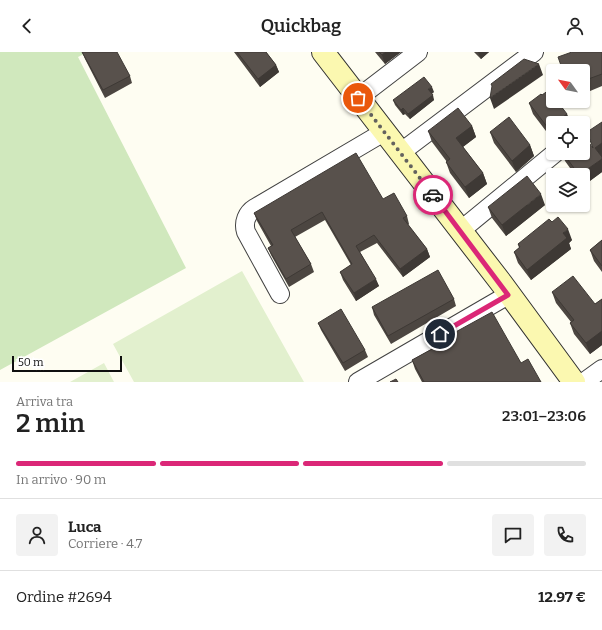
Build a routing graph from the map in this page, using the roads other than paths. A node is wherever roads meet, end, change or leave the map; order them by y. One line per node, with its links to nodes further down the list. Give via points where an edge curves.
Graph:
1 (323, 52): 4 (street)
2 (418, 52): 4 (street)
3 (534, 52): 6 (street)
4 (358, 98): 5 (street)
5 (384, 132): 6 (street); 9 (street, via 250,211 245,224 246,232)
6 (400, 153): 8 (street)
7 (546, 160): 8 (street)
8 (460, 231): 10 (street)
9 (280, 294)
10 (508, 295): 12 (street); 13 (street)
11 (602, 369): 14 (street)
12 (358, 382)
13 (574, 382)
14 (584, 382)

